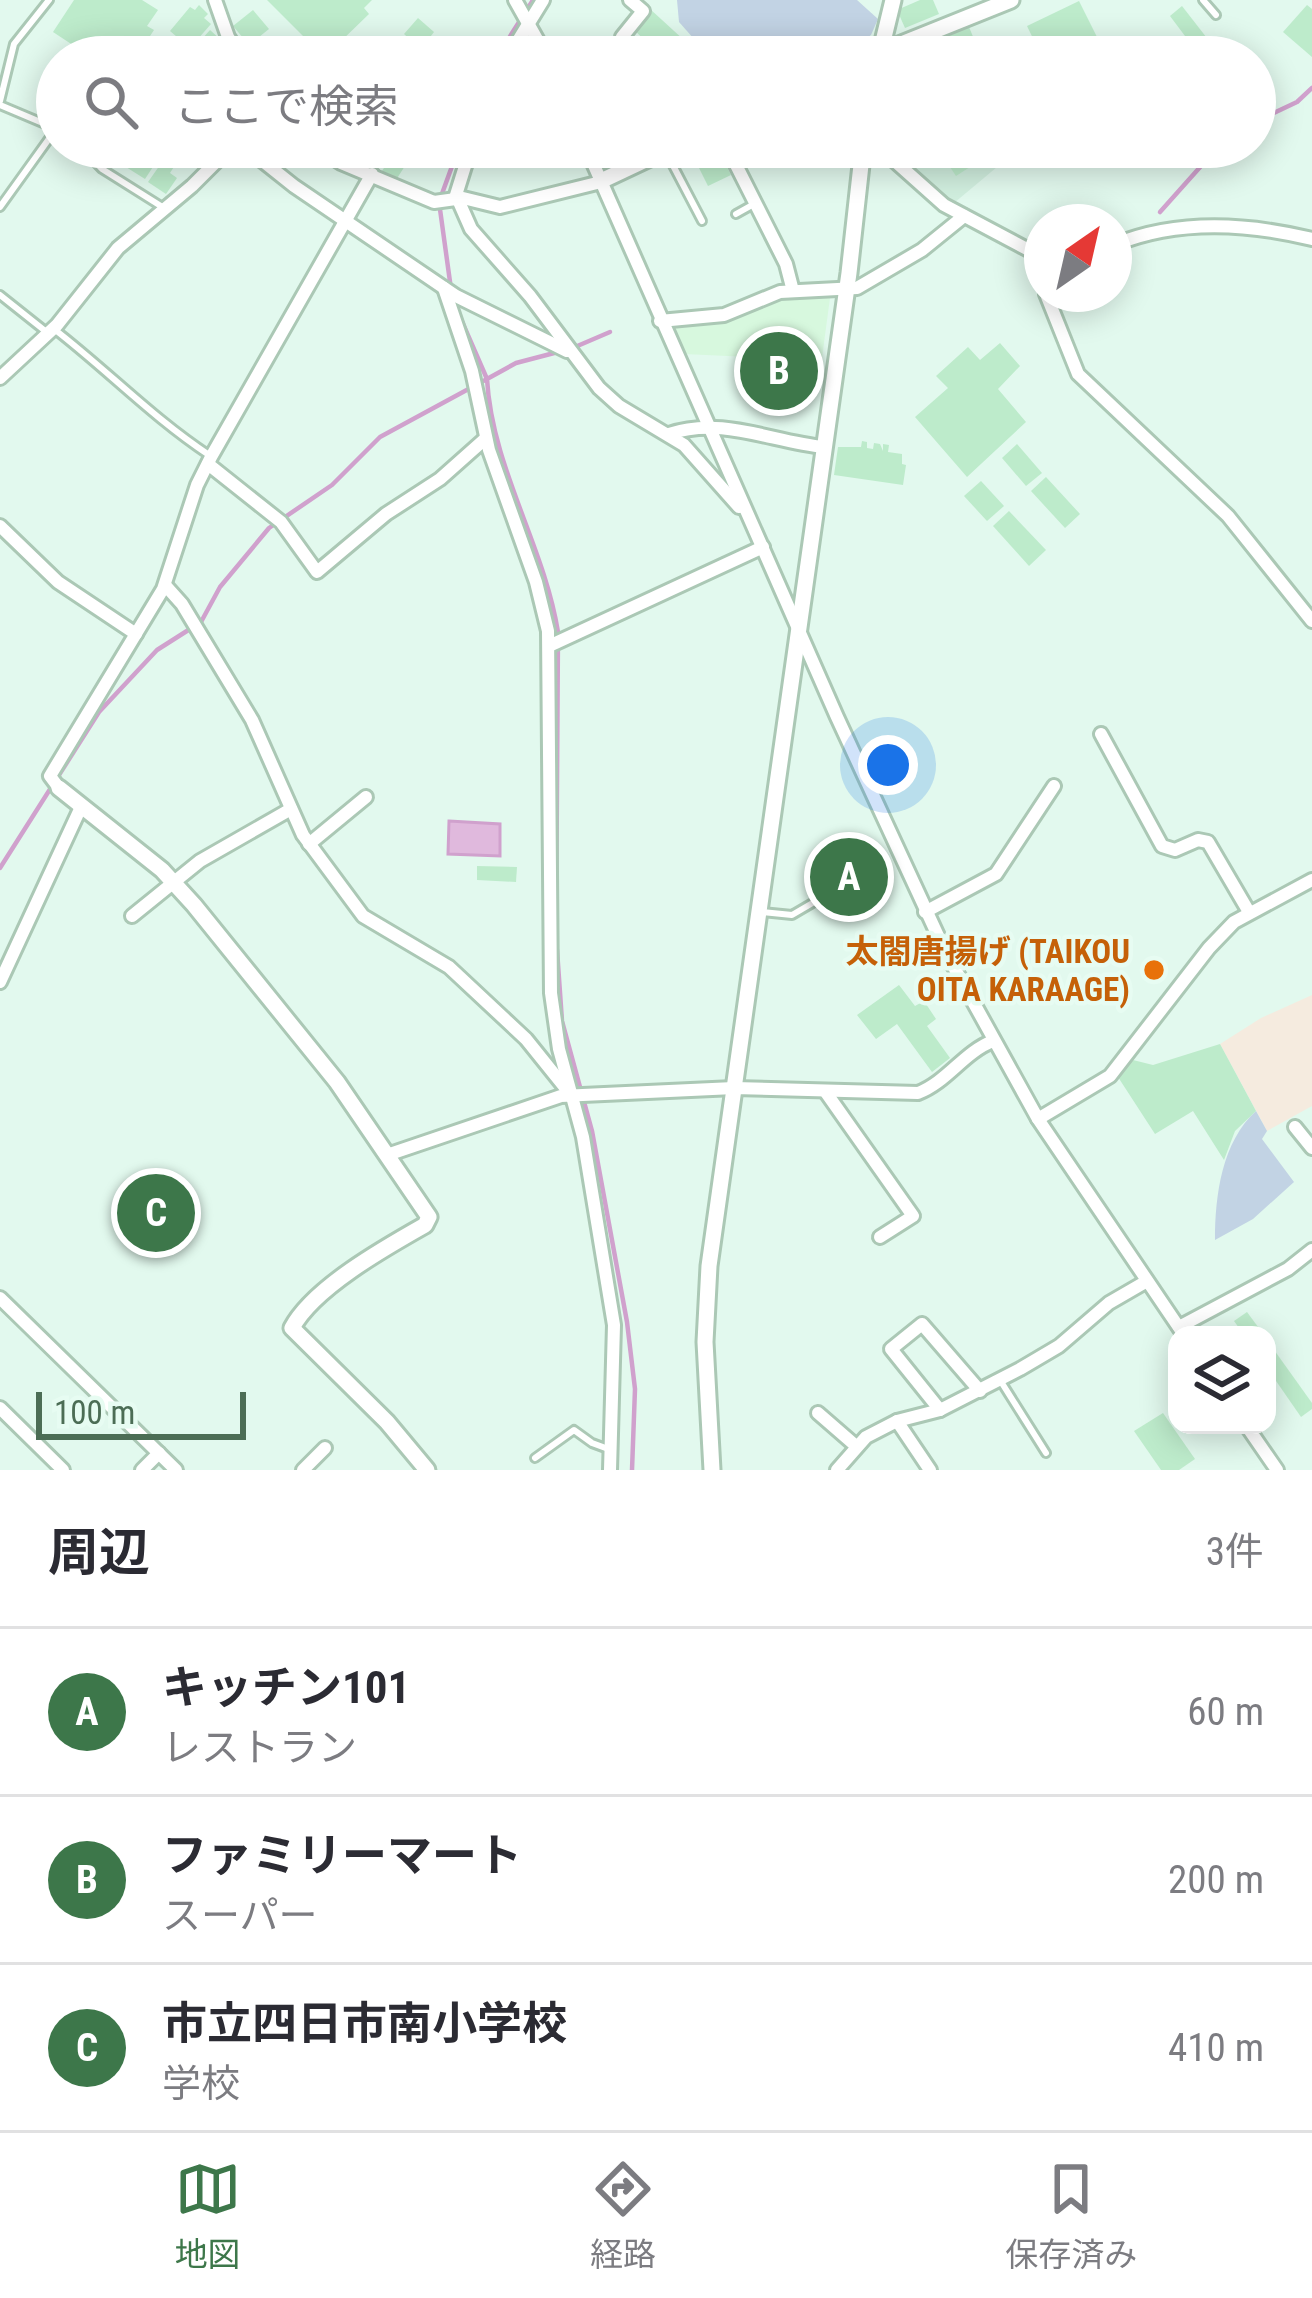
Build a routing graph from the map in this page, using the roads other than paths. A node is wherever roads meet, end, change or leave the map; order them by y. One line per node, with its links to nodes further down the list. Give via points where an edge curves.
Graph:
1 (50, 0): 14 (lane)
2 (214, 0): 10 (street)
3 (543, 0): 8 (street)
4 (630, 0): 11 (street, via 643,11)
5 (893, 0): 12 (street)
6 (1011, 0): 13 (street)
7 (1203, 0): 9 (lane)
8 (522, 11)
9 (1216, 15)
10 (228, 36)
11 (623, 36)
12 (882, 36)
13 (931, 36)
14 (6, 66): 15 (lane)
15 (0, 103): 16 (lane)
16 (36, 120)
17 (36, 157): 33 (lane)
18 (101, 168): 34 (lane)
19 (209, 168): 34 (street)
20 (274, 168): 37 (street)
21 (354, 168): 29 (street)
22 (465, 168): 31 (street)
23 (595, 168): 30 (street)
24 (629, 168): 30 (street)
25 (678, 168): 38 (lane)
26 (737, 168): 32 (street)
27 (861, 168): 43 (street)
28 (901, 168): 36 (street)
29 (372, 175): 31 (street, via 429,202); 37 (street)
30 (601, 181): 31 (street, via 503,207); 47 (street)
31 (456, 200): 49 (street)
32 (755, 204): 35 (lane); 44 (street)
33 (0, 207)
34 (165, 209): 48 (street, via 108,258)
35 (736, 214)
36 (964, 216): 41 (street); 43 (street, via 922,250)
37 (344, 219): 42 (street); 55 (street)
38 (702, 221)
39 (1132, 238): 40 (street, via 1188,226)
40 (1312, 238)
41 (1024, 249)
42 (443, 288): 49 (street); 53 (street)
43 (847, 290): 44 (street); 54 (street)
44 (793, 291): 47 (street, via 720,316)
45 (0, 295): 48 (lane)
46 (1053, 312): 60 (street, via 1078,374 1228,516)
47 (660, 321): 51 (street)
48 (51, 331): 50 (street); 55 (lane)
49 (572, 353): 52 (street, via 612,400)
50 (0, 377)
51 (709, 427): 52 (street); 54 (street); 57 (street)
52 (669, 434): 57 (street)
53 (485, 440): 55 (street, via 317,572 281,522); 63 (street, via 539,592)
54 (824, 447): 61 (street)
55 (209, 460): 59 (street)
56 (0, 526): 62 (street, via 58,582)
57 (754, 526): 58 (street)
58 (763, 547): 61 (street); 63 (street)
59 (165, 585): 62 (street); 69 (street, via 252,720)
60 (1312, 620)
61 (799, 626): 74 (street); 75 (street)
62 (136, 634): 66 (street, via 50,776)
63 (549, 646): 82 (street, via 551,993 559,1049)
64 (1101, 734): 76 (street, via 1162,846 1211,844)
65 (1054, 786): 75 (street, via 996,874)
66 (59, 788): 68 (street)
67 (366, 797): 70 (street)
68 (81, 808): 71 (street); 78 (street)
69 (292, 809): 70 (street); 71 (street)
70 (309, 844): 82 (street, via 368,921 449,968)
71 (172, 880): 77 (street); 86 (street, via 338,1082)
72 (1312, 880): 76 (street)
73 (833, 891): 74 (lane, via 792,915)
74 (759, 911): 80 (street)
75 (925, 912): 79 (street)
76 (1249, 912): 83 (street, via 1209,948 1110,1076)
77 (132, 916)
78 (0, 982)
79 (993, 1041): 81 (street, via 918,1093); 83 (street)
80 (734, 1088): 81 (street); 82 (street); 113 (street, via 705,1311)
81 (825, 1091): 87 (street, via 913,1216)
82 (577, 1095): 86 (street); 103 (street, via 614,1325)
83 (1038, 1119): 90 (street)
84 (1295, 1127): 85 (street)
85 (1312, 1148)
86 (387, 1155): 111 (street, via 428,1222 356,1267 292,1328)
87 (880, 1237)
88 (1307, 1254): 89 (street); 93 (street)
89 (1312, 1274)
90 (1147, 1281): 92 (street); 94 (street)
91 (0, 1298): 104 (street)
92 (1178, 1326)
93 (1190, 1326)
94 (1000, 1380): 95 (street); 105 (lane)
95 (980, 1391): 97 (street); 97 (street, via 922,1324 892,1349)
96 (0, 1408): 107 (street)
97 (940, 1410): 99 (street)
98 (818, 1413): 101 (street)
99 (897, 1421): 101 (street); 115 (street)
100 (1252, 1434): 116 (street)
101 (856, 1446): 114 (street)
102 (325, 1448): 110 (street)
103 (610, 1450): 106 (lane, via 574,1430); 112 (street)
104 (159, 1453): 108 (street); 109 (street)
105 (1046, 1453)
106 (535, 1458)
107 (63, 1470)
108 (142, 1470)
109 (176, 1470)
110 (303, 1470)
111 (427, 1470)
112 (610, 1470)
113 (712, 1470)
114 (836, 1470)
115 (930, 1470)
116 (1277, 1470)

